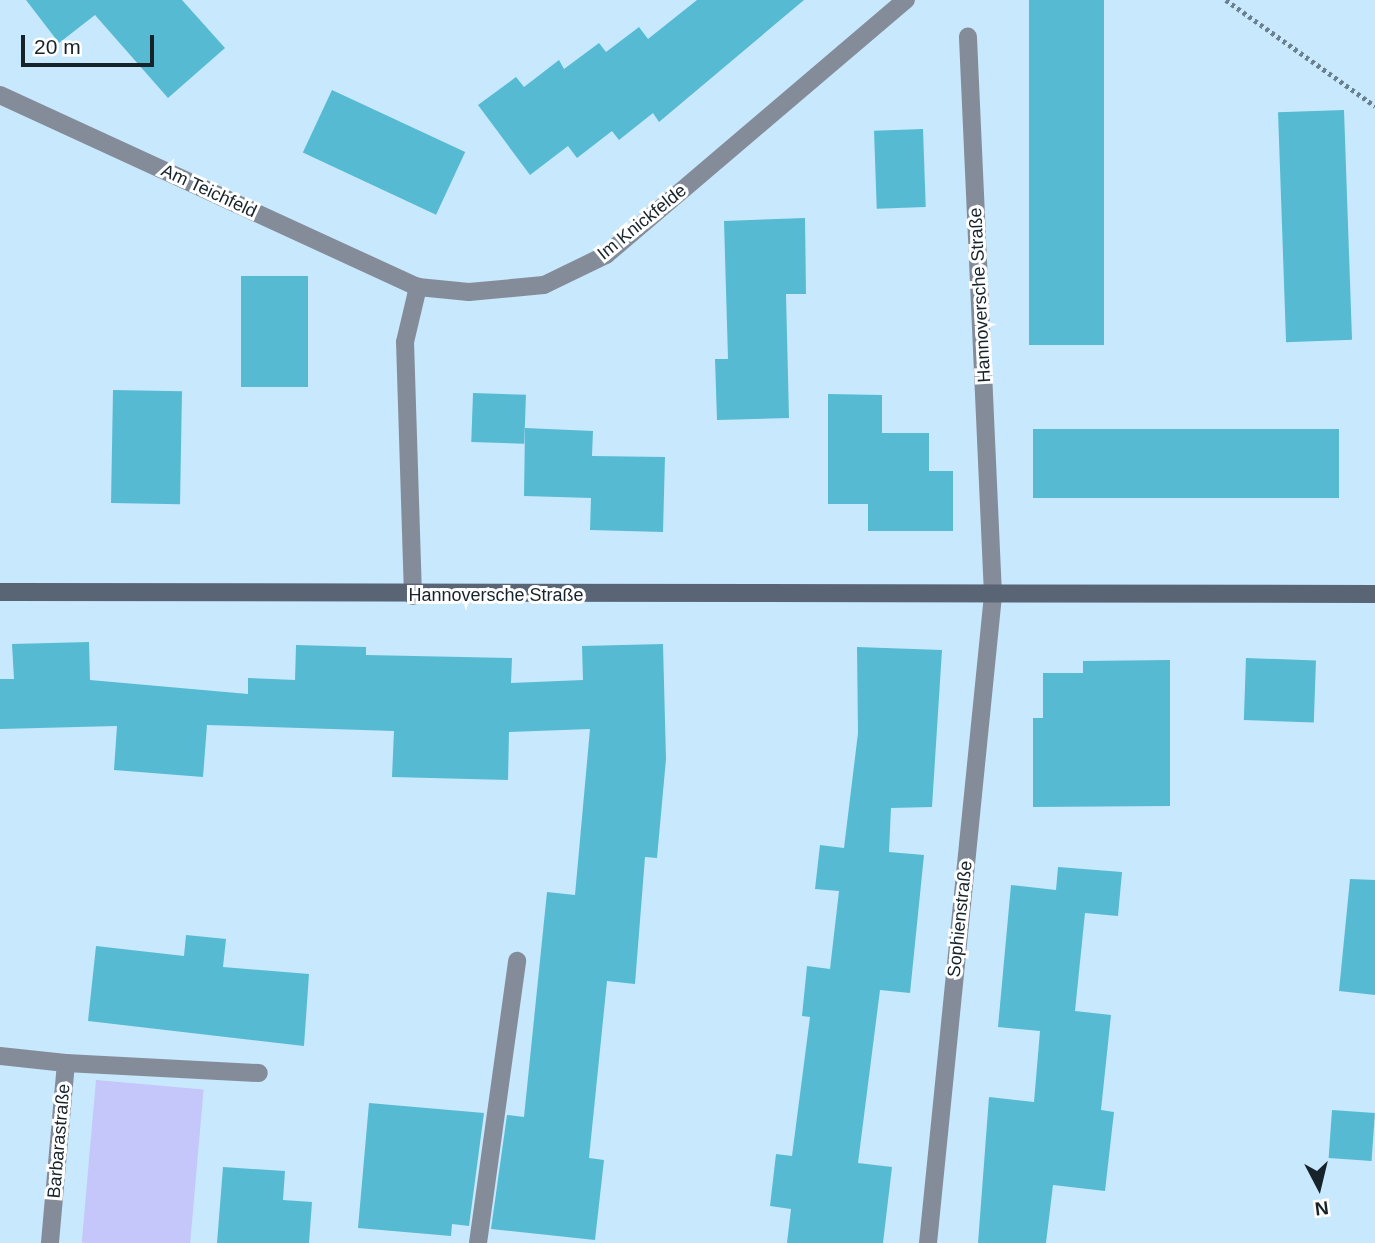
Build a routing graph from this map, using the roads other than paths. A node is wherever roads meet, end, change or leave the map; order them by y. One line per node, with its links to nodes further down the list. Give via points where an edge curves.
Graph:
1 (905, 0): 4 (street, Im Knickfelde, via 606,255 544,285 469,292)
2 (968, 37): 7 (street, Hannoversche Straße)
3 (0, 95): 4 (street, Am Teichfeld)
4 (418, 287): 8 (street, via 405,342)
5 (0, 592): 8 (street, Hannoversche Straße)
6 (1375, 594): 7 (street, Hannoversche Straße)
7 (993, 595): 8 (street, Hannoversche Straße); 15 (street, Sophienstraße)
8 (413, 596)
9 (517, 961): 14 (street)
10 (0, 1056): 11 (street, Barbarastraße)
11 (66, 1063): 12 (street); 13 (street, Barbarastraße)
12 (259, 1073)
13 (50, 1243)
14 (478, 1243)
15 (928, 1243)

